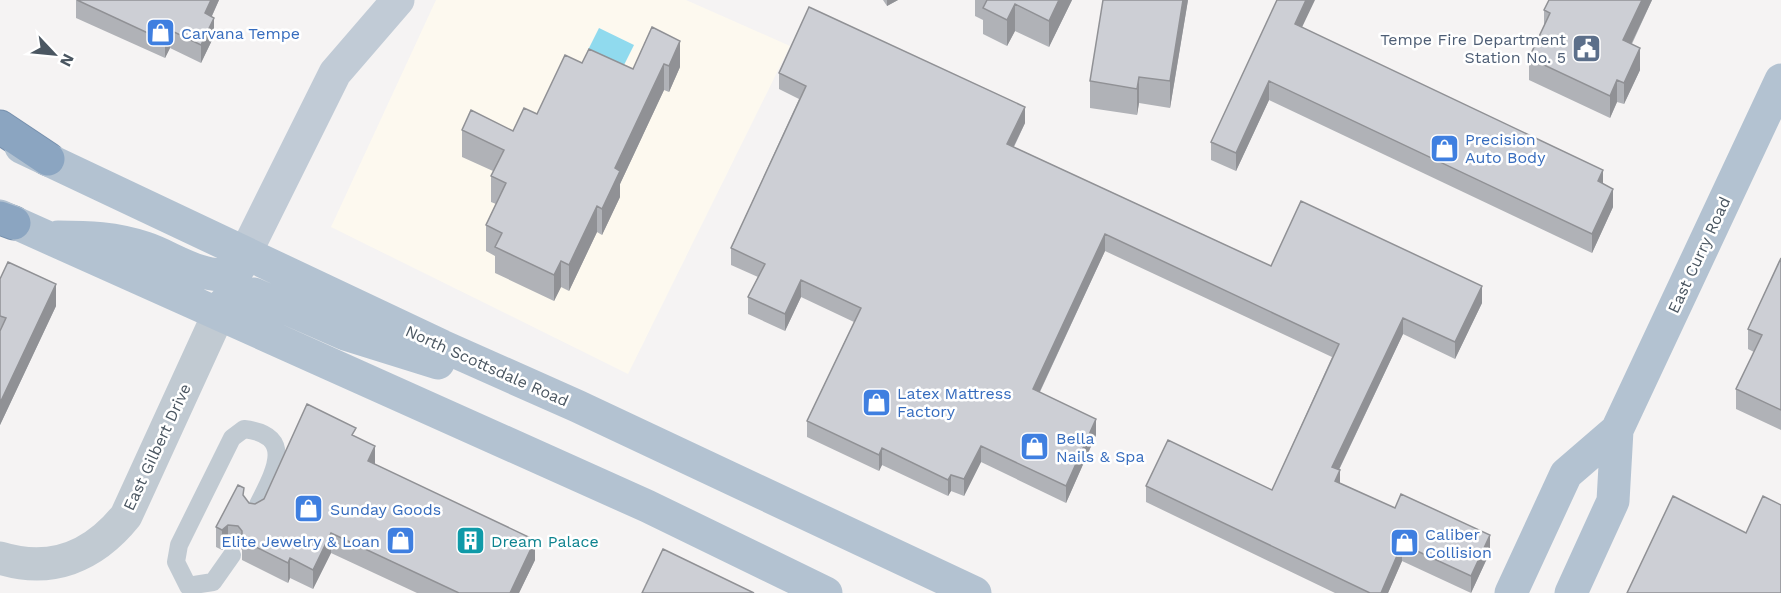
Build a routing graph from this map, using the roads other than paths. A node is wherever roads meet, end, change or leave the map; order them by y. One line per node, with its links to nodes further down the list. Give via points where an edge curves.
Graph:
1 (398, 0): 8 (street, via 335,73)
2 (1781, 80): 11 (main road, East Curry Road)
3 (0, 127): 5 (highway)
4 (0, 137): 5 (main road, North Scottsdale Road)
5 (48, 159): 8 (main road, North Scottsdale Road)
6 (5, 219): 7 (main road)
7 (44, 238): 8 (main road, via 106,237 223,274 232,274 240,267); 9 (main road)
8 (245, 254): 10 (main road, North Scottsdale Road)
9 (219, 314): 10 (main road, via 230,298 240,293 254,294 345,334 441,364); 14 (street, East Gilbert Drive, via 126,516 112,533 93,548 59,562 34,567); 15 (main road, via 647,506)
10 (506, 374): 16 (main road, North Scottsdale Road)
11 (1617, 430): 17 (main road, East Curry Road, via 1566,474); 18 (main road, East Curry Road, via 1614,501)
12 (254, 513): 13 (lane, via 274,472 278,454 273,439 261,431 244,429 232,438 179,545 176,562 188,586 213,582)
13 (232, 555)
14 (0, 558)
15 (826, 593)
16 (975, 593)
17 (1511, 593)
18 (1570, 593)

